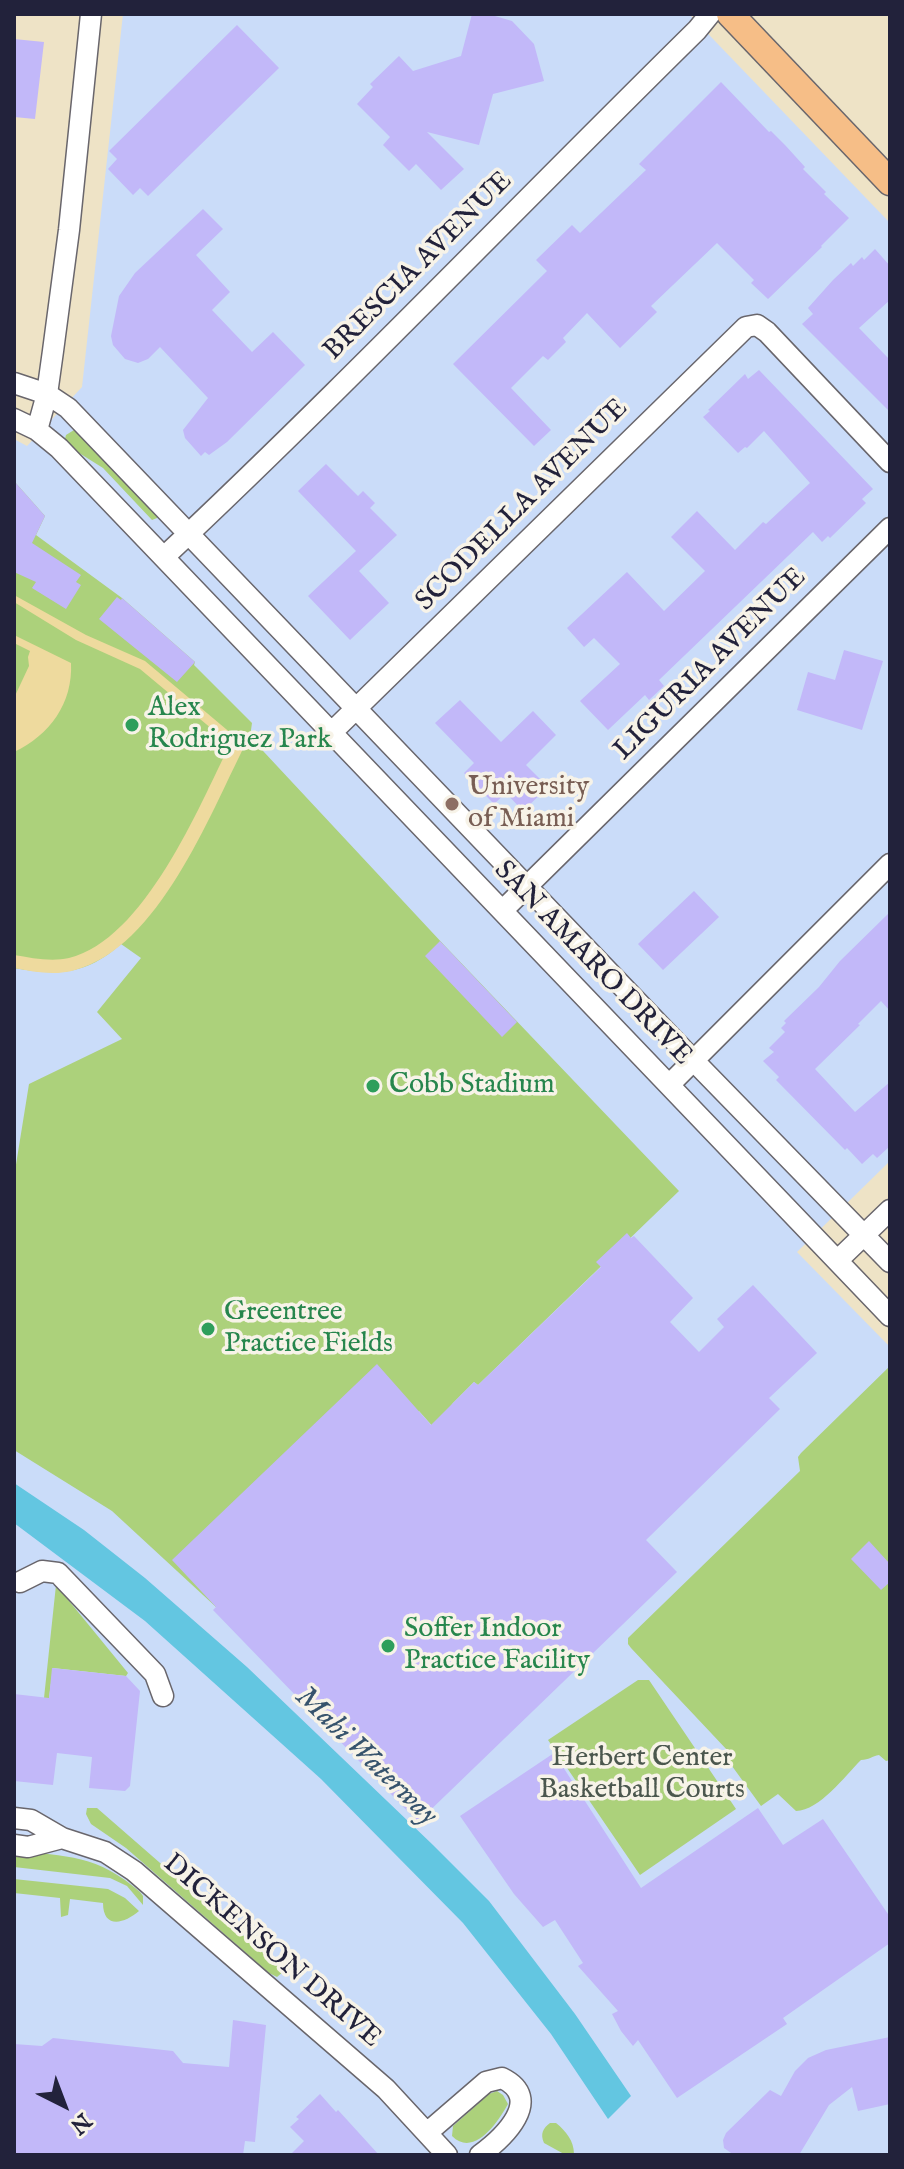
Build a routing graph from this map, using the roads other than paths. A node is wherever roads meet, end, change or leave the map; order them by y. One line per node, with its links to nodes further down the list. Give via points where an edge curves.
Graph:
1 (84, 14): 2 (street)
2 (91, 14): 7 (street)
3 (710, 14): 12 (street, BRESCIA AVENUE)
4 (730, 14): 5 (main road)
5 (890, 182)
6 (14, 383): 7 (street, SAN AMARO DRIVE)
7 (47, 394): 9 (street); 12 (street, SAN AMARO DRIVE, via 68,408)
8 (14, 419): 9 (street, SAN AMARO DRIVE)
9 (37, 430): 13 (street, SAN AMARO DRIVE)
10 (890, 462): 14 (street, SCODELLA AVENUE, via 773,338 757,325 746,327)
11 (890, 528): 17 (street, LIGURIA AVENUE)
12 (189, 533): 13 (street, BRESCIA AVENUE); 14 (street, SAN AMARO DRIVE)
13 (164, 557): 15 (street, SAN AMARO DRIVE)
14 (356, 708): 15 (street, SCODELLA AVENUE); 17 (street, SAN AMARO DRIVE)
15 (331, 733): 18 (street, SAN AMARO DRIVE)
16 (890, 864): 19 (street)
17 (526, 886): 18 (street, LIGURIA AVENUE); 19 (street, SAN AMARO DRIVE)
18 (503, 910): 20 (street, SAN AMARO DRIVE)
19 (693, 1060): 20 (street); 22 (street, SAN AMARO DRIVE)
20 (669, 1085): 23 (street, SAN AMARO DRIVE)
21 (890, 1210): 22 (street)
22 (864, 1235): 23 (street); 24 (street, SAN AMARO DRIVE)
23 (838, 1260): 25 (street, SAN AMARO DRIVE)
24 (890, 1262)
25 (890, 1316)
26 (20, 1582): 27 (street, via 42,1571 58,1573 155,1674)
27 (163, 1696)
28 (14, 1818): 29 (street, DICKENSON DRIVE, via 31,1820)
29 (62, 1838): 30 (street); 31 (street, DICKENSON DRIVE, via 105,1852 134,1871 386,2089)
30 (14, 1845)
31 (428, 2132): 32 (street, DICKENSON DRIVE); 33 (street, via 486,2082 509,2081 521,2108 504,2134)
32 (447, 2155)
33 (480, 2155)

